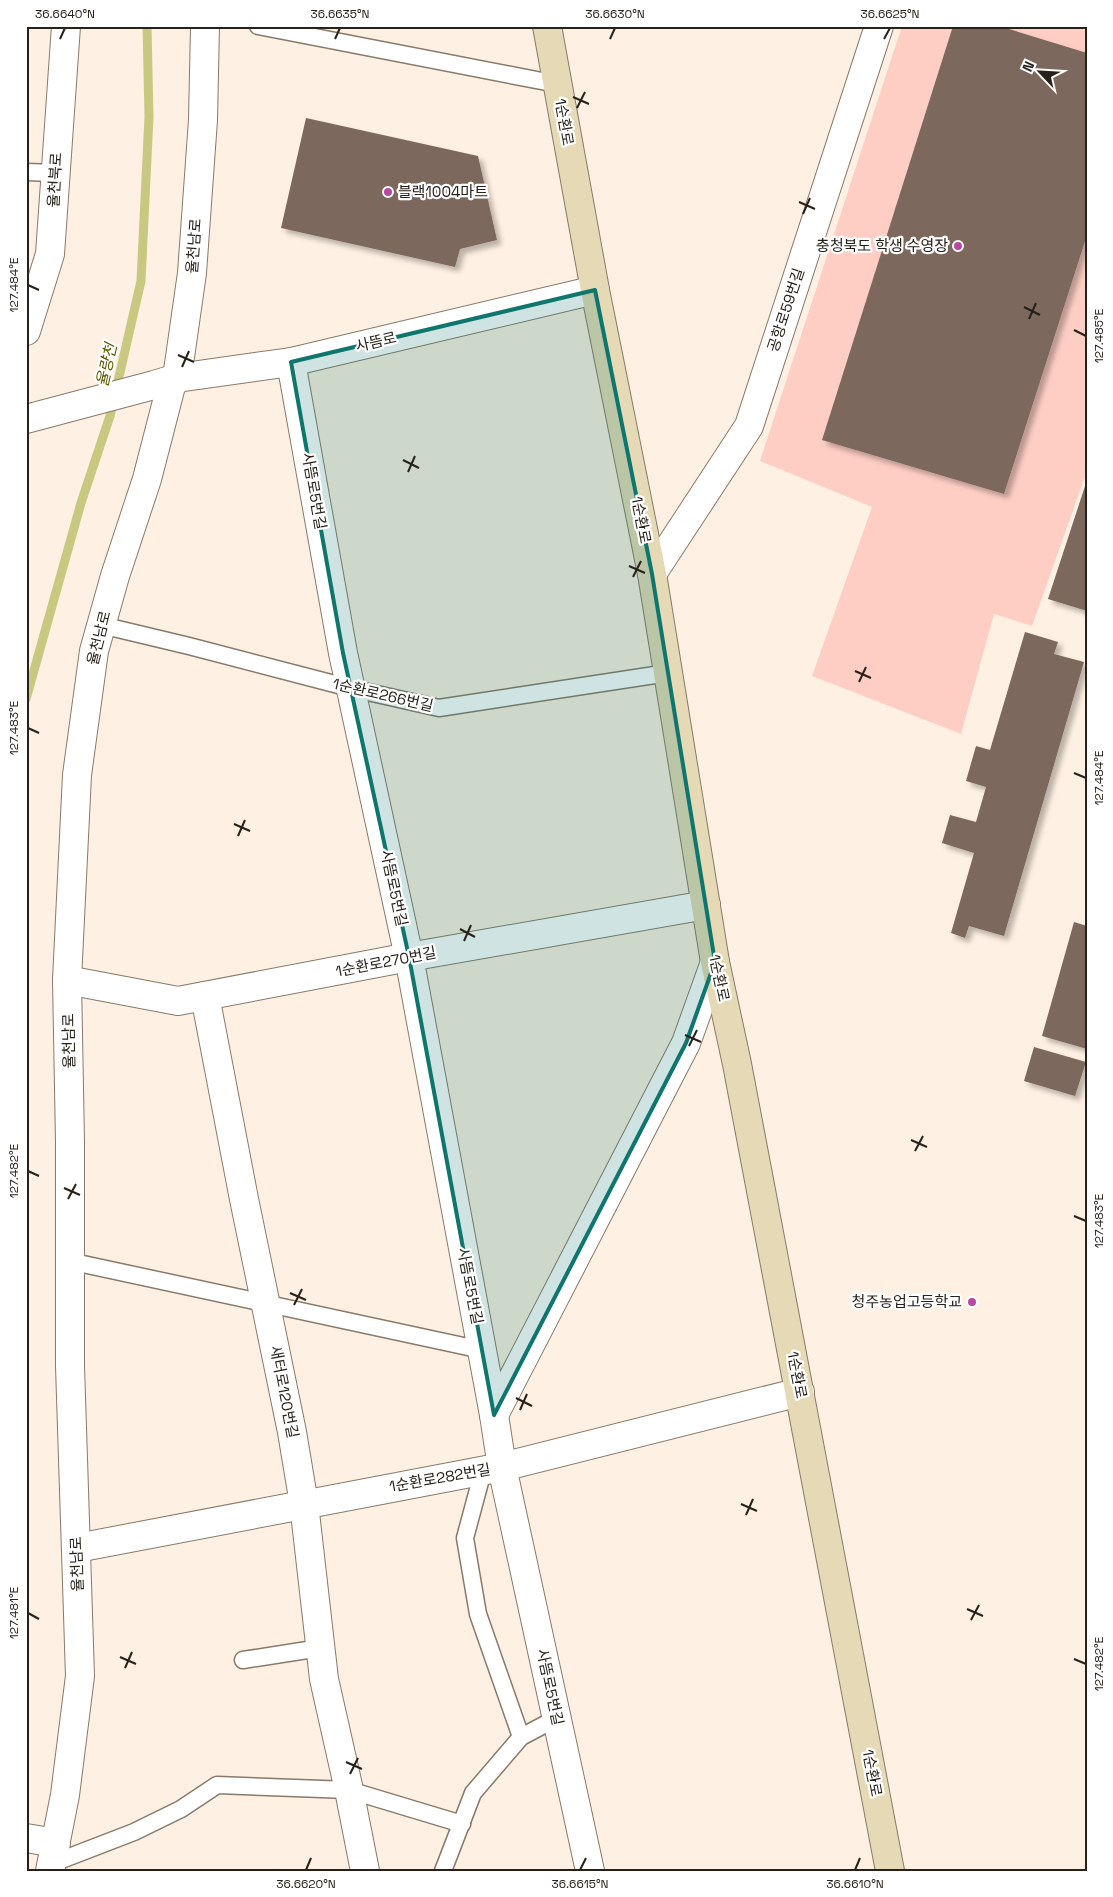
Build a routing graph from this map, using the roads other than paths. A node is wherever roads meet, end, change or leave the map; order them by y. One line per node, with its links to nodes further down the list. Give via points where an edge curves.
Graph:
1 (66, 26): 8 (street, 율천북로)
2 (205, 26): 12 (street, 율천남로, via 203,120 192,273)
3 (258, 26): 6 (lane, 1순환로)
4 (547, 26): 6 (main road, 1순환로)
5 (879, 26): 14 (street, 공항로59번길, via 749,426)
6 (557, 84): 9 (main road, 1순환로)
7 (26, 172): 8 (lane)
8 (55, 173): 10 (street, 율천북로, via 50,254)
9 (596, 290): 11 (street, 사뜸로); 14 (main road, 1순환로)
10 (26, 331)
11 (291, 362): 12 (street, 사뜸로); 17 (street, 사뜸로5번길)
12 (166, 382): 13 (street, 사뜸로); 15 (street, 율천남로, via 171,386 147,479)
13 (29, 418)
14 (652, 574): 16 (main road, 1순환로)
15 (101, 626): 17 (lane, 1순환로266번길); 21 (street, 율천남로, via 94,651 77,775)
16 (668, 673): 17 (lane, 1순환로266번길, via 439,708); 18 (main road, 1순환로)
17 (350, 688): 19 (street, 사뜸로5번길)
18 (706, 904): 19 (street, 1순환로270번길); 20 (main road, 1순환로)
19 (408, 957): 22 (street, 1순환로270번길); 25 (street, 사뜸로5번길)
20 (715, 962): 26 (main road, 1순환로); 27 (street, via 686,1043)
21 (67, 980): 22 (street, 1순환로270번길, via 178,1001); 23 (street, 율천남로)
22 (206, 996): 24 (street, 새터로120번길)
23 (69, 1261): 24 (lane); 30 (street, 율천남로)
24 (266, 1304): 25 (lane); 29 (street, 새터로120번길)
25 (482, 1350): 27 (street, 사뜸로5번길)
26 (800, 1392): 28 (street, 1순환로282번길); 42 (main road, 1순환로)
27 (494, 1415): 28 (street, 사뜸로5번길)
28 (492, 1469): 29 (street, 1순환로282번길); 33 (street, 사뜸로5번길); 34 (lane, 사뜸로5번길, via 465,1538 478,1614)
29 (304, 1504): 30 (street, 1순환로282번길); 31 (street, 새터로120번길)
30 (77, 1548): 38 (street, 율천남로, via 80,1676 65,1795)
31 (320, 1648): 32 (lane); 35 (street, 새터로120번길)
32 (243, 1660)
33 (557, 1718): 34 (lane); 41 (street, 사뜸로5번길)
34 (521, 1737): 36 (lane, via 473,1793)
35 (349, 1790): 36 (lane); 38 (lane, via 217,1785 180,1809 134,1832); 39 (street, 새터로120번길)
36 (462, 1824): 40 (lane)
37 (26, 1838): 38 (street)
38 (52, 1859)
39 (365, 1871)
40 (443, 1871)
41 (590, 1871)
42 (890, 1871)

